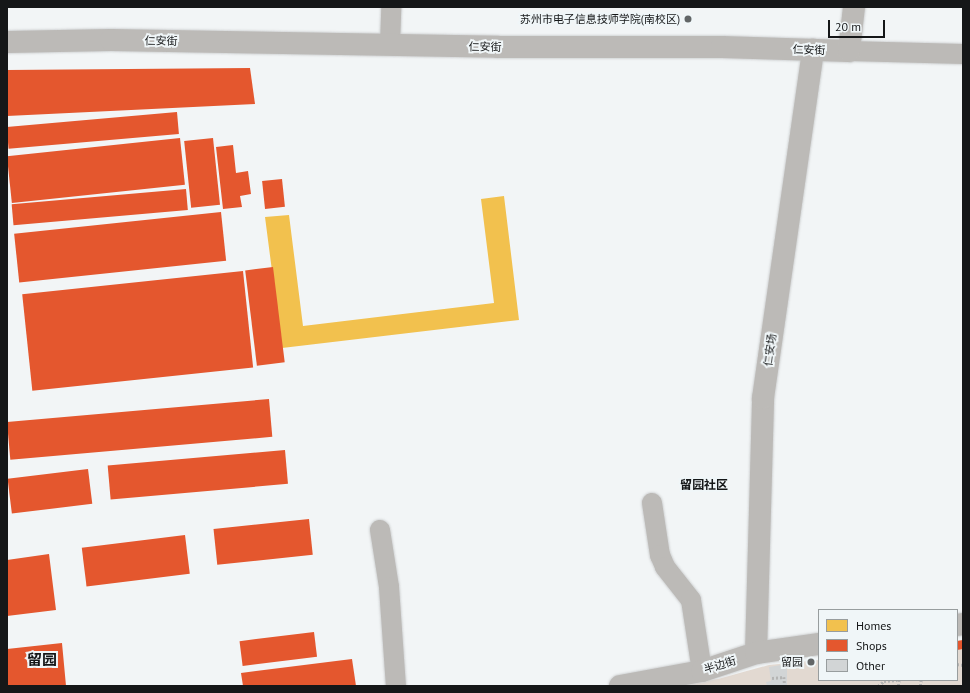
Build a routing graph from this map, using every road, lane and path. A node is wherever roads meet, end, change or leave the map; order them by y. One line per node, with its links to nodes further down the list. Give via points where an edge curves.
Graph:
1 (391, 7): 4 (street)
2 (854, 7): 6 (street)
3 (7, 42): 4 (street, 仁安街, via 111,40)
4 (390, 45): 5 (street, 仁安街)
5 (813, 50): 6 (street, 仁安街); 11 (street, 仁安场, via 763,398)
6 (849, 51): 7 (street, 仁安街)
7 (963, 54)
8 (652, 503): 12 (street, via 662,561 691,600)
9 (380, 530): 14 (street, via 389,587)
10 (818, 644): 11 (street, 半边街)
11 (756, 653): 12 (street, 半边街)
12 (702, 671): 15 (street, 半边街)
13 (772, 678): 16 (path, via 784,677)
14 (396, 686)
15 (620, 686)
16 (785, 686)

